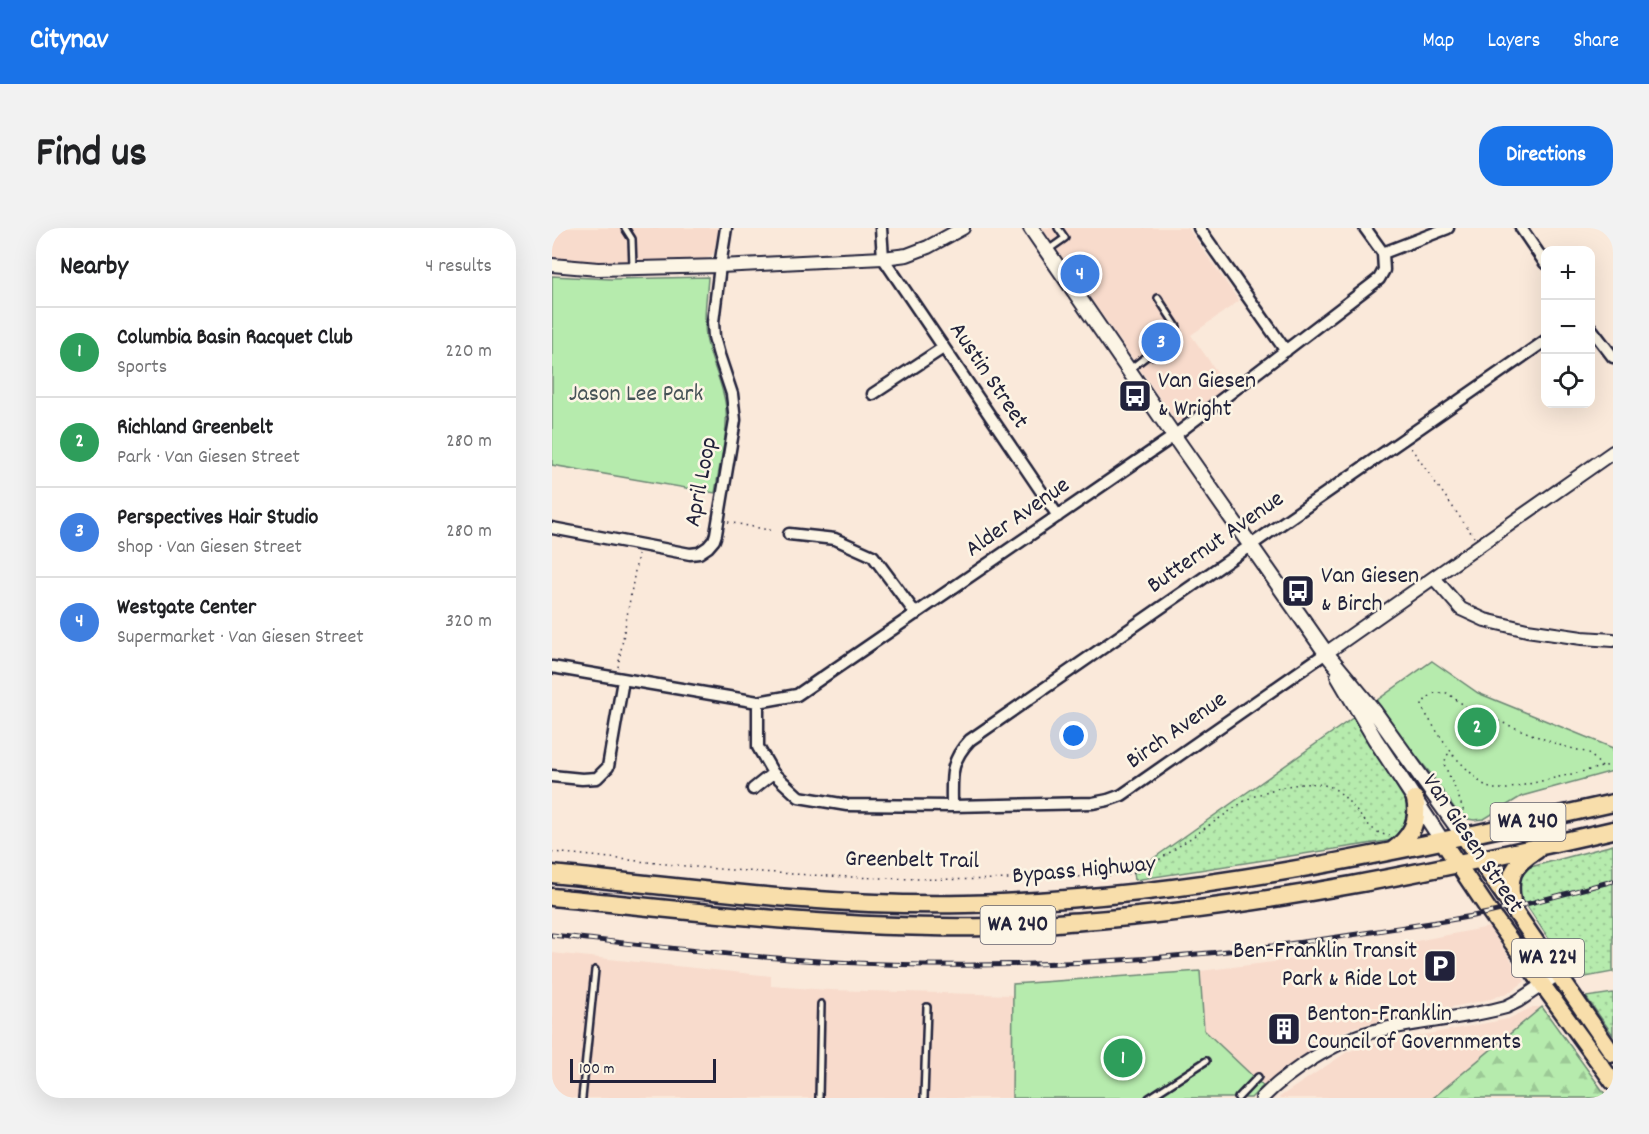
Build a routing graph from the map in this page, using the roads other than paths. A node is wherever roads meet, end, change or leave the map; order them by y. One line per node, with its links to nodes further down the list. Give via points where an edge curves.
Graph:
1 (625, 228): 17 (lane, via 632,239)
2 (726, 228): 16 (street, April Loop)
3 (881, 228): 14 (street)
4 (963, 228): 14 (street, via 907,255)
5 (1031, 228): 11 (main road, Van Giesen Street)
6 (1058, 228): 11 (lane, via 1065,238)
7 (1199, 228): 22 (street)
8 (1365, 228): 12 (street)
9 (1448, 228): 12 (street)
10 (1521, 228): 13 (street)
11 (1047, 251): 24 (main road, Van Giesen Street)
12 (1383, 254): 22 (street, Alder Avenue, via 1384,270 1379,279)
13 (1541, 257)
14 (883, 258): 16 (street); 21 (street, Austin Street)
15 (552, 264): 17 (street)
16 (720, 266): 17 (street); 29 (street, April Loop, via 714,337 732,394 735,420 714,540 702,552 690,554)
17 (633, 268)
18 (1158, 298): 24 (lane, via 1177,327 1176,341)
19 (1595, 334): 23 (street)
20 (1541, 344): 31 (street, Butternut Avenue)
21 (943, 348): 25 (street); 28 (street, Austin Street)
22 (1286, 351): 26 (street, Alder Avenue)
23 (1613, 357)
24 (1128, 370): 26 (main road, Van Giesen Street)
25 (873, 394)
26 (1174, 436): 28 (street, Alder Avenue); 31 (main road, Van Giesen Street)
27 (1613, 452): 32 (street, Birch Avenue)
28 (1058, 516): 33 (street, Alder Avenue)
29 (552, 528)
30 (789, 534): 33 (street, via 835,539 873,556)
31 (1250, 544): 35 (main road, Van Giesen Street); 44 (street, Butternut Avenue, via 970,740 951,772)
32 (1434, 578): 34 (street, via 1461,609 1485,620 1527,630); 35 (street, Birch Avenue)
33 (916, 614): 38 (street, Alder Avenue, via 797,694)
34 (1613, 640)
35 (1326, 653): 42 (main road, Van Giesen Street); 44 (street, Birch Avenue, via 1122,795 1093,803); 46 (main road, Van Giesen Street, via 1374,711)
36 (552, 667): 37 (street, Alder Avenue)
37 (620, 676): 38 (street, Alder Avenue); 40 (street, via 608,767 597,778)
38 (758, 702): 39 (street, Birch Avenue, via 758,747)
39 (773, 773): 41 (street); 44 (street, Birch Avenue, via 799,797 847,805)
40 (552, 776)
41 (753, 789)
42 (1415, 799): 47 (main road, Van Giesen Street); 49 (highway, via 1416,818 1411,832)
43 (1613, 803): 46 (highway, Bypass Highway / WA 240)
44 (952, 806)
45 (1613, 830): 48 (highway, Bypass Highway / WA 240)
46 (1464, 837): 47 (highway, Bypass Highway / WA 240); 50 (main road, Van Giesen Street / WA 224)
47 (1443, 842): 49 (highway, Bypass Highway / WA 240); 51 (main road, Van Giesen Street / WA 224)
48 (1545, 846): 50 (highway, Bypass Highway / WA 240); 54 (highway, via 1520,862 1513,872)
49 (1389, 853): 52 (highway, Bypass Highway / WA 240, via 1154,890 966,904 765,896)
50 (1480, 860): 51 (highway, Bypass Highway / WA 240); 54 (main road, Van Giesen Street / WA 224)
51 (1457, 864): 53 (highway, Bypass Highway / WA 240, via 1228,905 994,927 741,917); 57 (main road, Van Giesen Street / WA 224)
52 (552, 874)
53 (552, 897)
54 (1513, 907): 56 (main road, Van Giesen Street / WA 224)
55 (595, 970): 64 (lane)
56 (1558, 974): 57 (street); 60 (main road, Van Giesen Street / WA 224)
57 (1543, 985): 63 (main road, Van Giesen Street / WA 224); 69 (street, via 1502,1008 1371,1032 1344,1042 1300,1068)
58 (821, 1005): 65 (lane)
59 (927, 1007): 66 (lane)
60 (1613, 1053)
61 (1206, 1060): 67 (lane)
62 (1258, 1077): 68 (lane)
63 (1613, 1082)
64 (582, 1098)
65 (819, 1098)
66 (924, 1098)
67 (1149, 1098)
68 (1238, 1098)
69 (1262, 1098)

